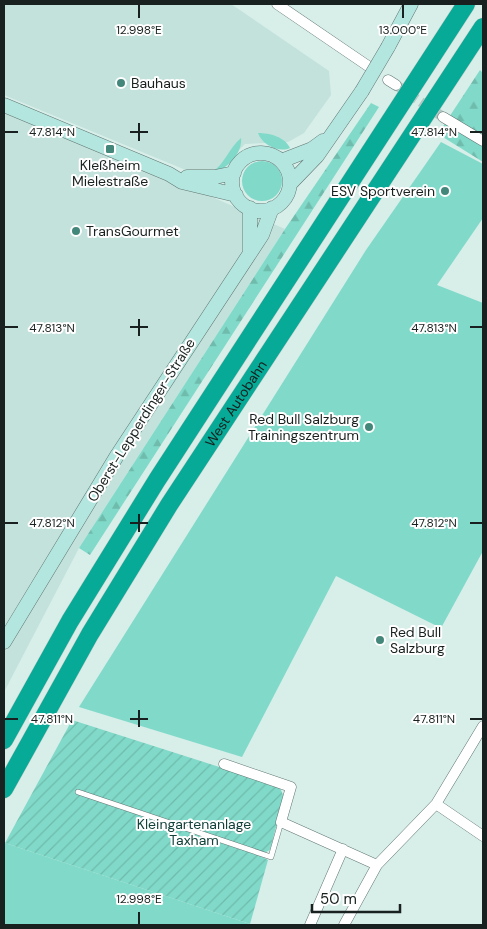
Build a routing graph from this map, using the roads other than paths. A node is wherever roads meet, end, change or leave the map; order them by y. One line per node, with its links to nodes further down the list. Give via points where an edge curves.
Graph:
1 (277, 4): 5 (street)
2 (410, 4): 8 (street, Oberst-Lepperdinger-Straße, bridge, via 362,92)
3 (466, 4): 20 (highway, West Autobahn, via 157,480 70,621)
4 (483, 27): 22 (highway, West Autobahn, via 169,505 90,634)
5 (368, 66)
6 (4, 105): 12 (street)
7 (443, 117): 9 (street)
8 (326, 140): 10 (street, Oberst-Lepperdinger-Straße); 13 (street, Oberst-Lepperdinger-Straße, via 317,156)
9 (483, 141)
10 (281, 161): 11 (street, via 268,154 254,154 241,161); 13 (street)
11 (234, 173): 12 (street, via 197,178); 14 (street)
12 (168, 174): 14 (street, via 182,182)
13 (290, 184): 16 (street, Oberst-Lepperdinger-Straße, via 284,199)
14 (236, 194): 15 (street)
15 (250, 208): 16 (street); 17 (street)
16 (272, 208): 17 (street, Oberst-Lepperdinger-Straße, via 262,235)
17 (250, 251): 18 (street, Oberst-Lepperdinger-Straße, via 118,454)
18 (4, 642)
19 (483, 726): 24 (street)
20 (4, 740)
21 (224, 764): 25 (street, via 291,787)
22 (4, 789)
23 (78, 792): 25 (lane, via 270,857)
24 (436, 804): 26 (street); 28 (street)
25 (281, 822): 27 (street)
26 (483, 836)
27 (343, 849): 28 (street); 29 (street)
28 (377, 865): 30 (street)
29 (310, 925)
30 (344, 925)

